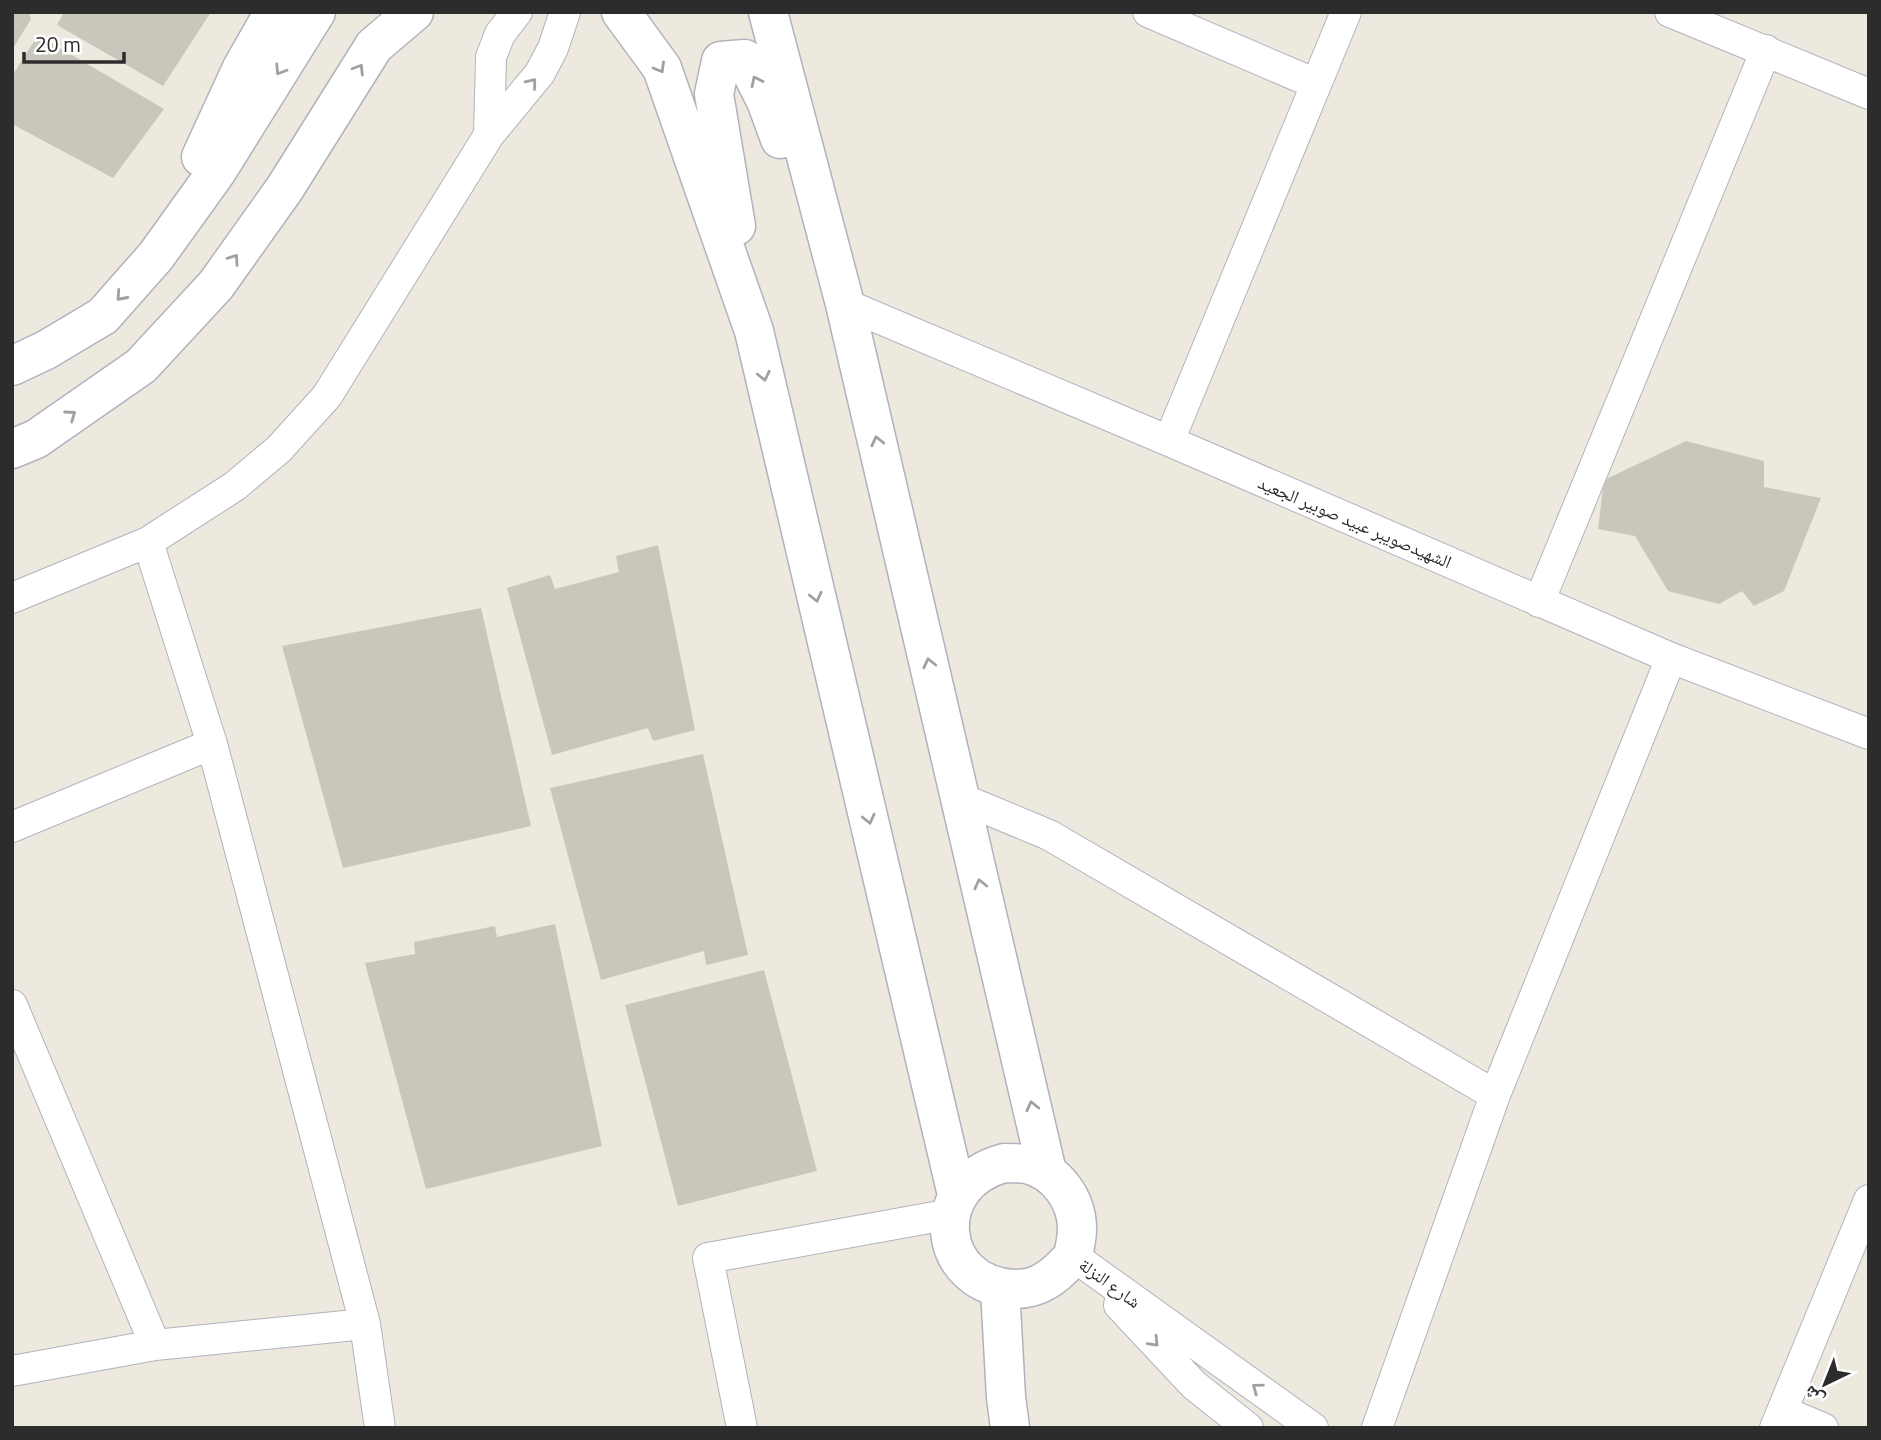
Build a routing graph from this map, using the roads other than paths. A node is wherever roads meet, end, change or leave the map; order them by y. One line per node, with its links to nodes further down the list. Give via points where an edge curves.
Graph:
1 (274, 12): 15 (main road, via 242,68)
2 (316, 12): 15 (main road, one-way to 15, via 217,171)
3 (414, 12): 20 (main road, one-way to 3, via 36,439 141,366 216,285 285,187 374,46)
4 (517, 12): 14 (street, via 500,34 491,57)
5 (565, 12): 14 (street, one-way to 5, via 540,73)
6 (621, 12): 17 (main road, one-way to 17, via 662,68)
7 (768, 12): 16 (main road)
8 (1147, 12): 12 (street)
9 (1346, 12): 12 (street)
10 (1670, 12): 11 (street)
11 (1766, 50): 13 (street); 23 (street)
12 (1316, 85): 19 (street)
13 (1869, 94)
14 (489, 135): 21 (street, via 327,396 279,449 235,486)
15 (156, 256): 18 (main road, one-way to 18, via 103,316)
16 (845, 304): 17 (main road, one-way to 17, via 745,59 721,61 714,94); 19 (street, الشهيدصويبر عبيد صوبير الجعيد); 27 (main road, one-way to 16)
17 (754, 331): 33 (main road, one-way to 33)
18 (12, 366)
19 (1170, 441): 23 (street, الشهيدصويبر عبيد صوبير الجعيد)
20 (12, 449)
21 (148, 542): 22 (street); 26 (street)
22 (12, 598)
23 (1539, 601): 24 (street, الشهيدصويبر عبيد صوبير الجعيد)
24 (1671, 658): 25 (street, الشهيدصويبر عبيد صوبير الجعيد); 30 (street)
25 (1869, 734)
26 (212, 744): 28 (street); 36 (street)
27 (960, 798): 30 (street, via 1049,835); 31 (main road, one-way to 27)
28 (12, 827)
29 (12, 1005): 37 (street)
30 (1495, 1095): 45 (street)
31 (1047, 1172): 33 (main road, via 1026,1164 986,1168 969,1180); 34 (main road, via 1074,1207)
32 (1869, 1200): 39 (street)
33 (954, 1204): 35 (main road, via 950,1233 955,1252 966,1269); 41 (street, via 708,1258)
34 (1073, 1256): 35 (main road, via 1043,1283); 43 (street, شارع النزلة, one-way to 43, via 1194,1385); 44 (street, شارع النزلة, one-way to 34)
35 (1000, 1289): 42 (main road)
36 (365, 1324): 37 (street); 40 (street)
37 (155, 1345): 38 (street)
38 (12, 1371)
39 (1779, 1419): 46 (street)
40 (380, 1428)
41 (742, 1428)
42 (1010, 1428)
43 (1248, 1428)
44 (1313, 1428)
45 (1377, 1428)
46 (1823, 1428)

